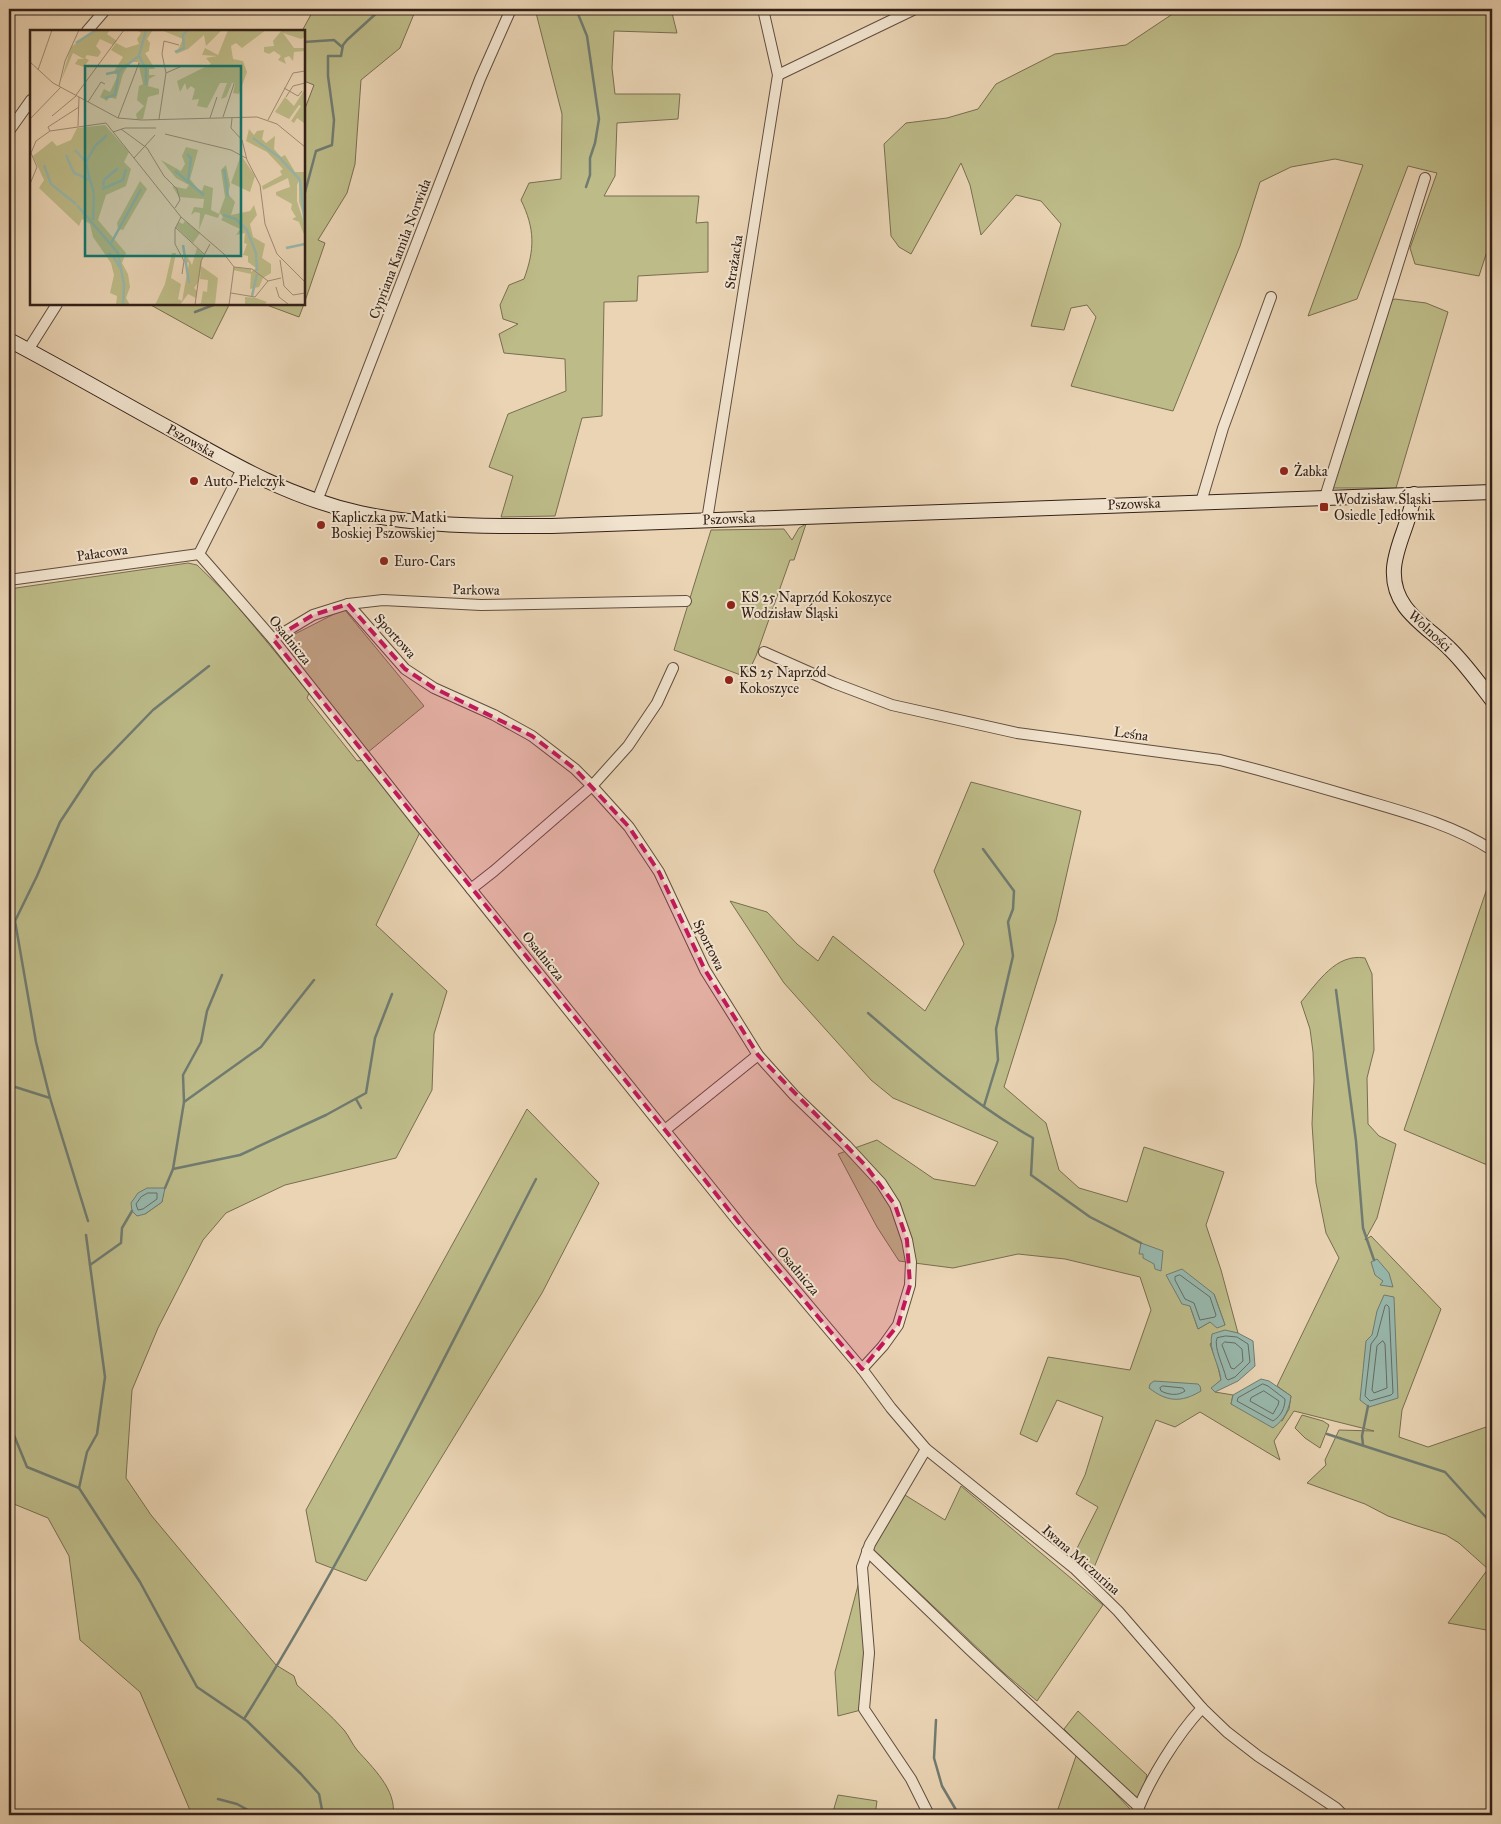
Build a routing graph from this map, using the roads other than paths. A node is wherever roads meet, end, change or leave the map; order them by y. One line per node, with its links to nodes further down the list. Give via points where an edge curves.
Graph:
1 (106, 9): 5 (street)
2 (511, 9): 18 (street, Cypriana Kamila Norwida, via 480,79)
3 (763, 9): 6 (street, Strażacka)
4 (915, 9): 6 (street)
5 (88, 30)
6 (778, 75): 20 (street, Strażacka)
7 (30, 101): 8 (street)
8 (9, 131)
9 (1426, 178): 17 (street)
10 (1271, 297): 19 (street, via 1223,428)
11 (56, 305): 13 (street)
12 (9, 340): 13 (main road, Pszowska)
13 (28, 350): 14 (main road, Pszowska)
14 (242, 469): 18 (main road, Pszowska, via 266,482); 21 (street)
15 (1492, 492): 16 (main road, Pszowska)
16 (1414, 494): 17 (main road, Pszowska); 28 (main road, Wolności, via 1394,567 1398,597 1410,613 1462,662)
17 (1325, 497): 19 (main road, Pszowska)
18 (317, 501): 20 (main road, Pszowska, via 358,513 440,526 552,526)
19 (1201, 502): 20 (main road, Pszowska)
20 (707, 520)
21 (198, 554): 22 (street, Pałacowa); 25 (street, Osadnicza)
22 (9, 580)
23 (686, 601): 24 (street, Parkowa, via 481,605 384,600)
24 (348, 604): 25 (street, Parkowa, via 313,615); 29 (street, Sportowa, via 405,669 434,688 532,736)
25 (273, 639): 31 (street, Osadnicza)
26 (764, 652): 30 (street, Leśna, via 892,705 1017,733 1235,764 1445,826)
27 (673, 668): 29 (street, via 657,703 628,746)
28 (1492, 700)
29 (592, 786): 31 (street); 32 (street, Sportowa, via 629,827 660,872 705,970)
30 (1492, 850)
31 (472, 889): 33 (street, Osadnicza)
32 (758, 1055): 33 (street); 34 (street, Sportowa, via 881,1183 895,1205 904,1231 911,1262 906,1303 898,1325)
33 (665, 1130): 34 (street, Osadnicza)
34 (862, 1369): 35 (street, Osadnicza)
35 (926, 1449): 36 (street); 37 (street, Iwana Miczurina, via 1074,1568 1118,1611)
36 (867, 1551): 38 (street); 39 (street, via 862,1567 868,1653 864,1709 911,1779)
37 (1202, 1708): 38 (street, via 1176,1741); 40 (street, Iwana Miczurina, via 1258,1756)
38 (1138, 1811)
39 (929, 1815)
40 (1343, 1815)

